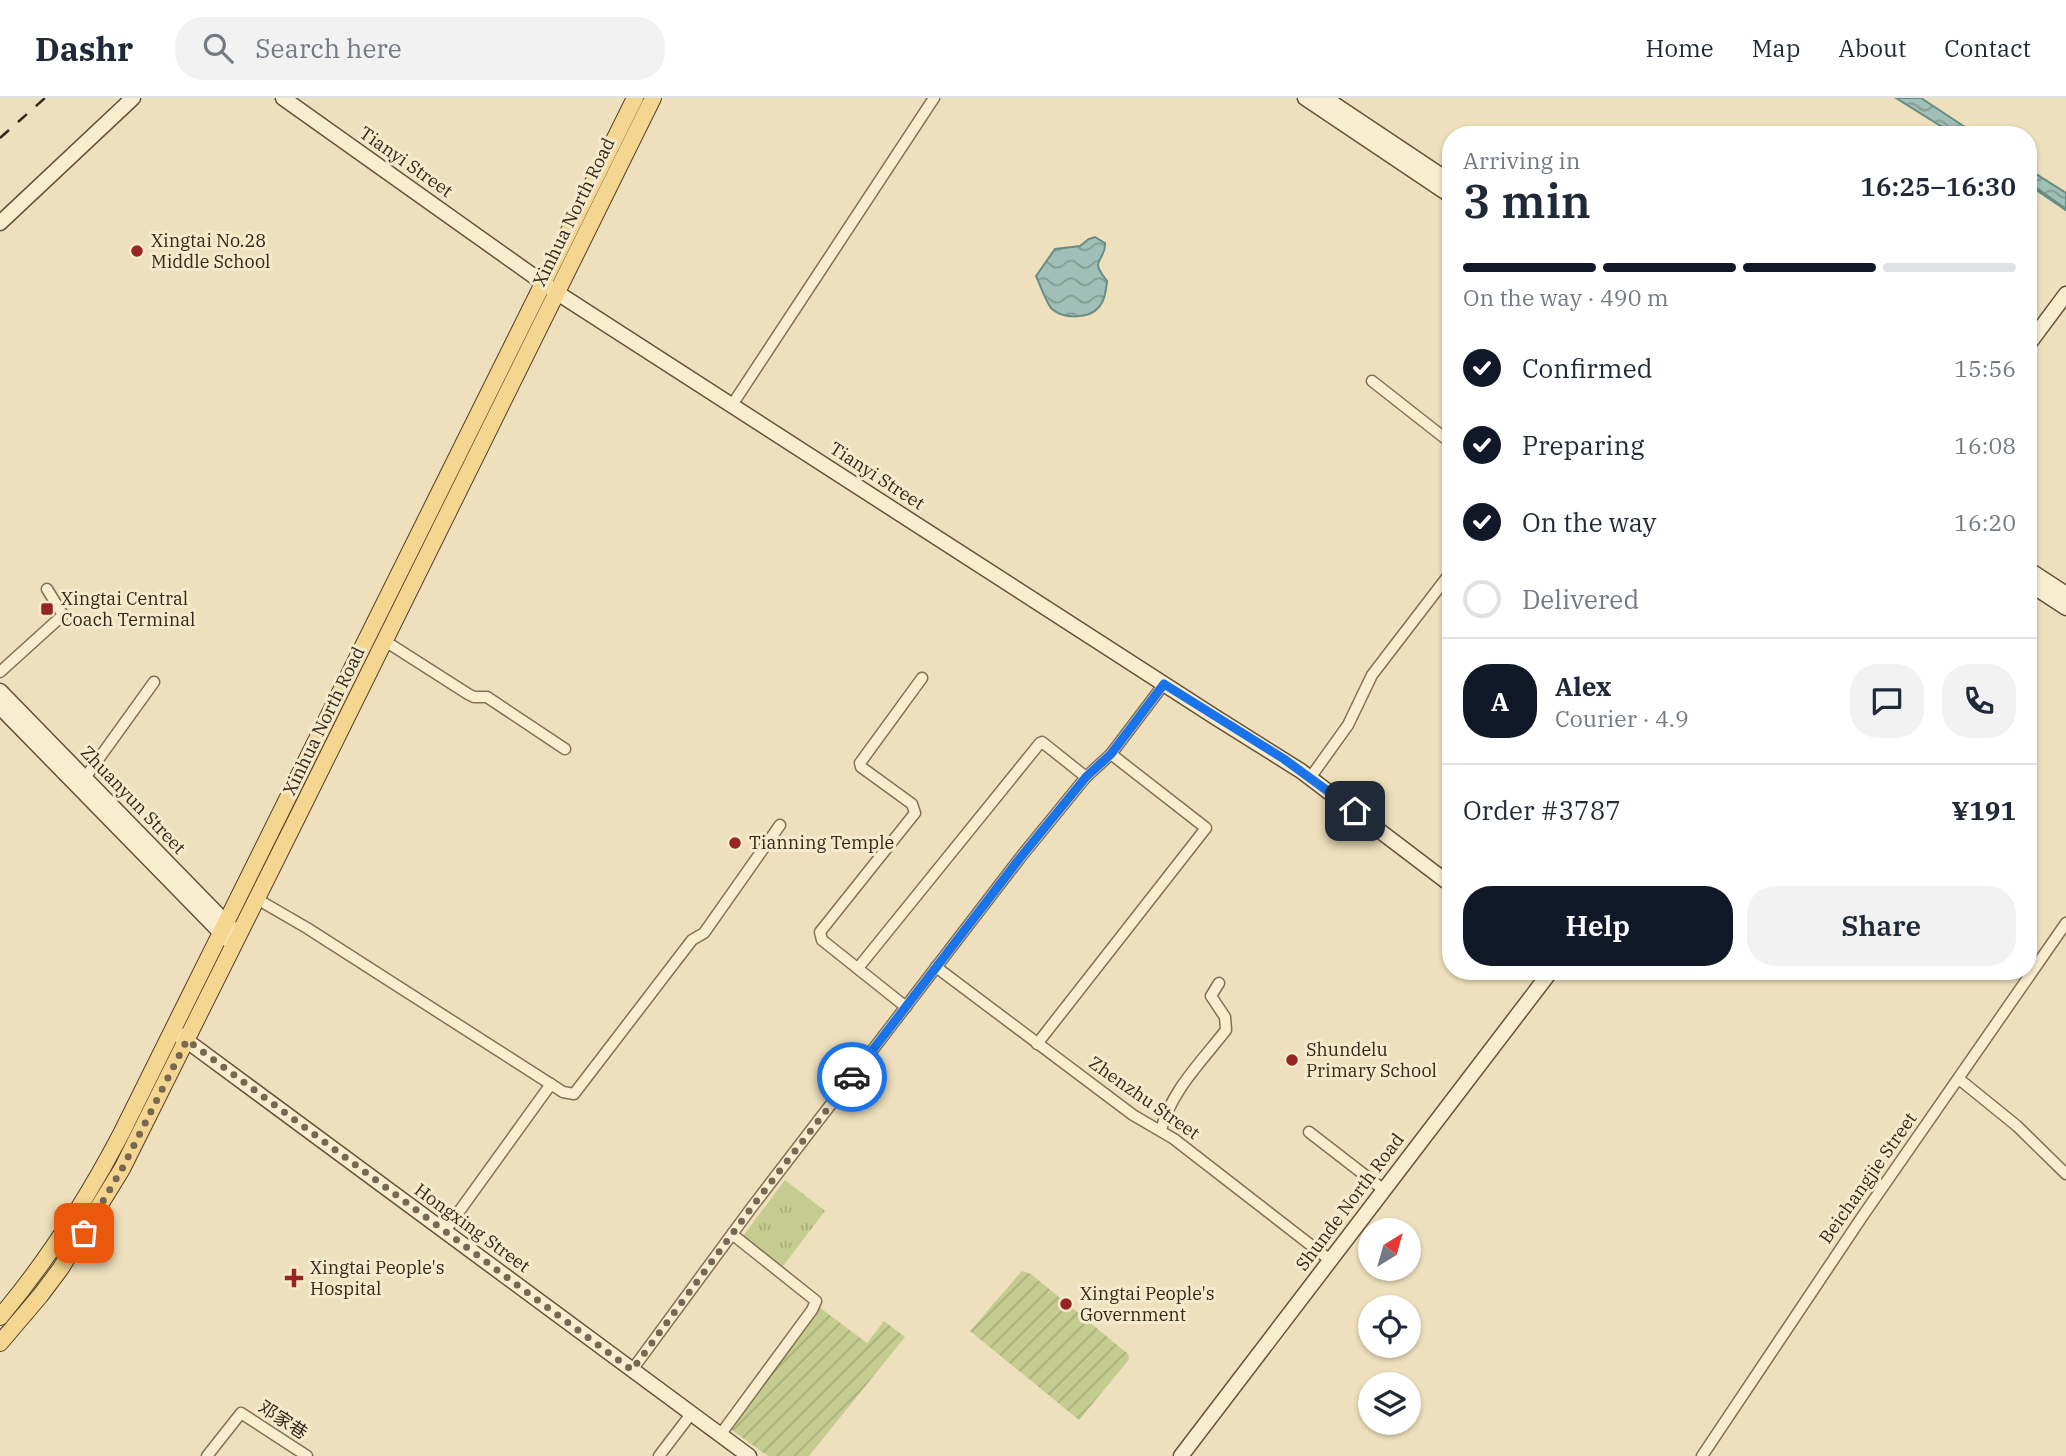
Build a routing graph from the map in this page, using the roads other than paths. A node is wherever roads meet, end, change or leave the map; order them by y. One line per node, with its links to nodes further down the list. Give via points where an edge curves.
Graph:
1 (133, 98): 10 (street)
2 (283, 98): 11 (street, Tianyi Street)
3 (635, 98): 11 (main road, Xinhua North Road)
4 (653, 98): 11 (main road, Xinhua North Road)
5 (934, 98): 15 (street)
6 (1305, 98): 9 (street)
7 (1325, 98): 8 (street)
8 (1442, 176)
9 (1442, 190)
10 (0, 223)
11 (550, 287): 15 (street, Tianyi Street); 23 (main road, Xinhua North Road); 39 (main road, Xinhua North Road)
12 (2066, 294): 13 (street)
13 (2037, 333)
14 (1372, 381): 16 (street)
15 (732, 405): 27 (street, Tianyi Street)
16 (1442, 436)
17 (2037, 575): 21 (street)
18 (1442, 584): 33 (street, via 1372,675 1349,725)
19 (47, 589): 24 (street, via 63,615)
20 (2037, 589): 22 (street)
21 (2066, 594)
22 (2066, 608)
23 (385, 641): 30 (street, via 468,694 487,697); 37 (main road, Xinhua North Road)
24 (0, 672)
25 (922, 678): 43 (street, via 860,763 912,804 915,813 820,936)
26 (154, 681): 34 (street)
27 (1164, 684): 31 (street); 33 (street, Tianyi Street)
28 (0, 691): 34 (street, Zhuanyun Street)
29 (0, 707): 34 (street, Zhuanyun Street)
30 (565, 749)
31 (1111, 754): 32 (street); 50 (street, via 1206,828)
32 (1086, 777): 42 (street); 43 (street, via 1040,743)
33 (1310, 778): 36 (street, Tianyi Street)
34 (82, 783): 39 (street, Zhuanyun Street)
35 (780, 825): 52 (street, via 704,933 692,940 577,1092 568,1094)
36 (1442, 878)
37 (257, 899): 40 (main road, Xinhua North Road); 52 (street)
38 (2066, 923): 41 (street, Beichangjie Street)
39 (223, 928): 40 (street, Zhuanyun Street); 48 (main road, Xinhua North Road)
40 (236, 941): 49 (main road, Xinhua North Road)
41 (2037, 965)
42 (936, 967): 47 (street); 50 (street, Zhenzhu Street)
43 (858, 968): 47 (street)
44 (1544, 980): 56 (street, Shunde North Road)
45 (2027, 980): 51 (street, Beichangjie Street)
46 (1219, 983): 53 (street, via 1211,996 1225,1017 1226,1030 1172,1100)
47 (906, 1007): 58 (street)
48 (173, 1030): 49 (street, Hongxing Street); 60 (main road, Xinhua North Road, via 95,1181 47,1258)
49 (187, 1040): 57 (street, Hongxing Street); 61 (main road, Xinhua North Road, via 84,1233 45,1290)
50 (1037, 1044): 53 (street, Zhenzhu Street, via 1133,1115)
51 (1959, 1079): 55 (street); 70 (street, Beichangjie Street)
52 (551, 1084): 57 (street)
53 (1161, 1130): 59 (street, Zhenzhu Street)
54 (1309, 1132): 56 (street)
55 (2066, 1174)
56 (1384, 1190): 59 (street, Shunde North Road)
57 (445, 1231): 62 (street, Hongxing Street)
58 (732, 1234): 62 (street); 64 (street, via 816,1301)
59 (1330, 1261): 69 (street, Shunde North Road)
60 (0, 1317)
61 (0, 1343)
62 (632, 1370): 63 (street, Hongxing Street)
63 (691, 1414): 64 (street, Hongxing Street); 67 (street)
64 (720, 1435): 68 (street, Hongxing Street)
65 (207, 1456): 66 (street, 邓家巷, via 240,1413)
66 (307, 1456)
67 (659, 1456)
68 (749, 1456)
69 (1181, 1456)
70 (1702, 1456)

